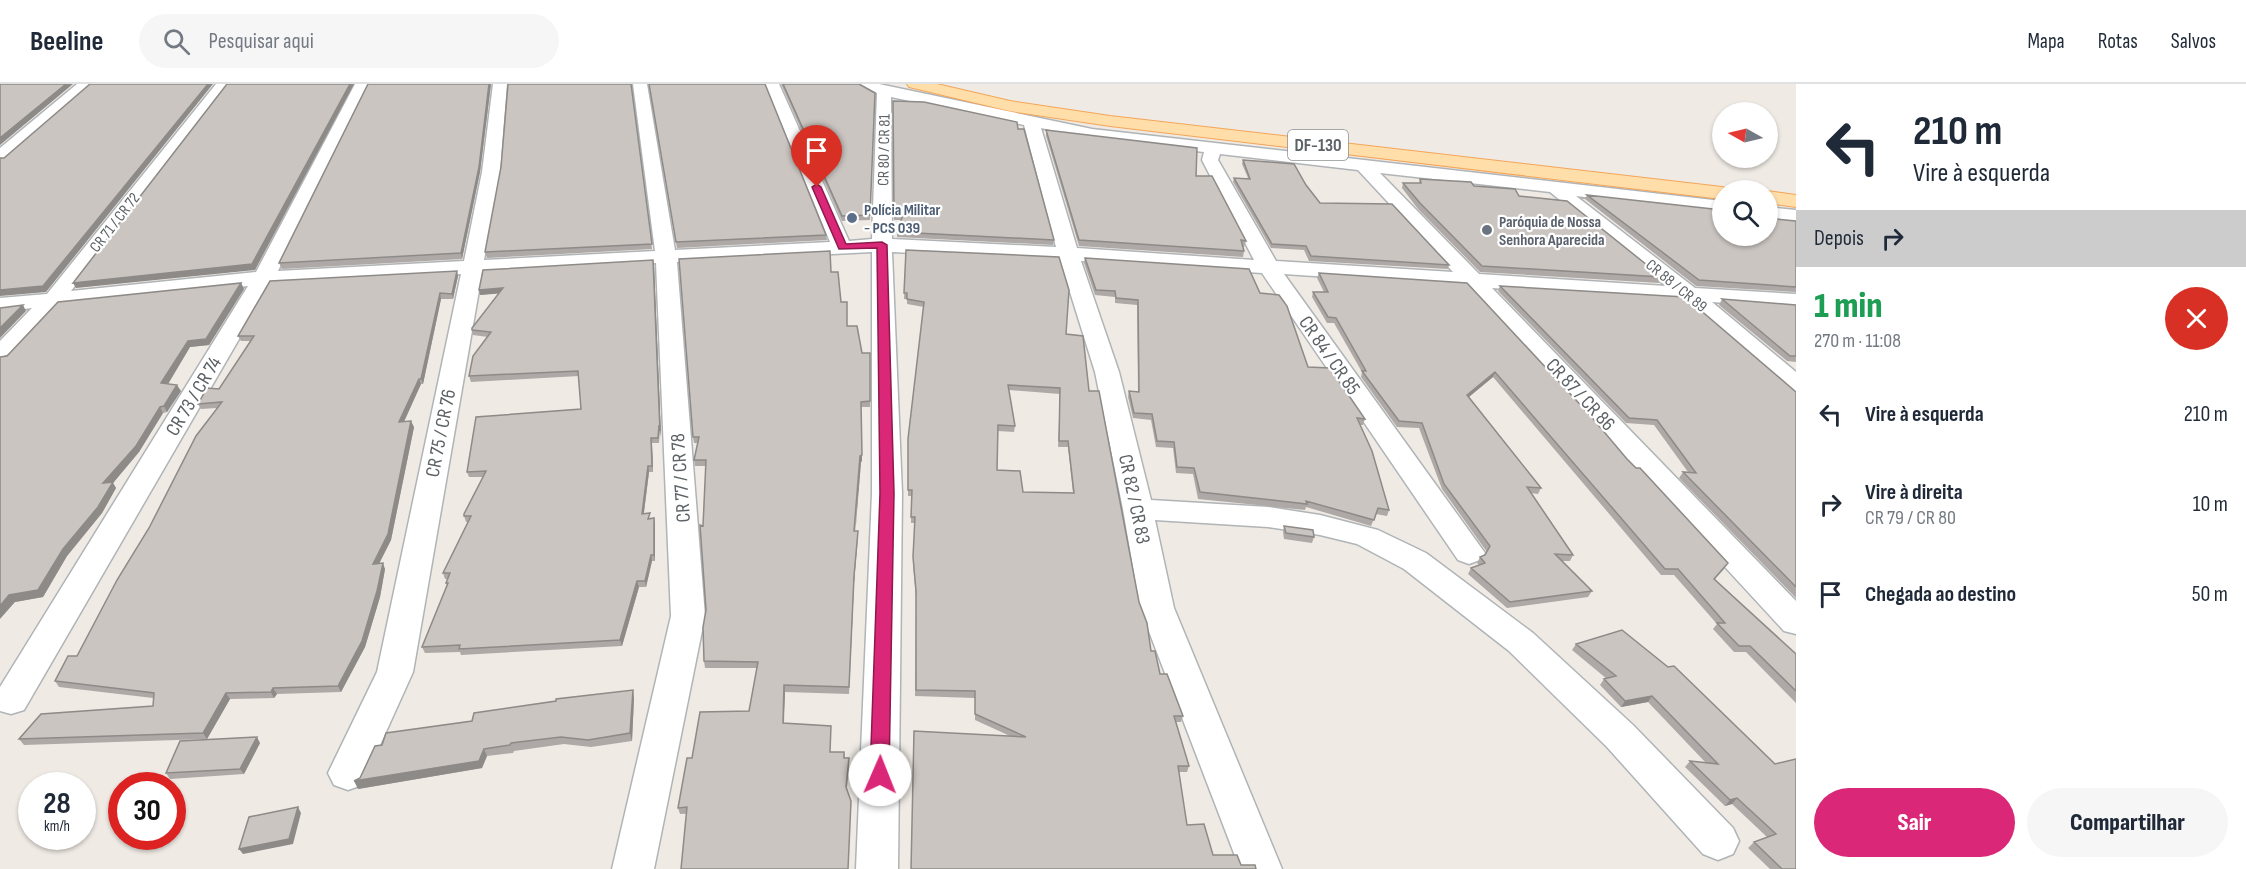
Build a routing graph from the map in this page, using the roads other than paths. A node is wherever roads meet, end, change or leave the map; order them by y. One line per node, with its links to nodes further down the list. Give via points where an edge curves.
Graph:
1 (86, 84): 12 (street)
2 (223, 84): 29 (street, CR 71 / CR 72)
3 (362, 84): 26 (street, CR 73 / CR 74)
4 (500, 84): 24 (street, CR 75 / CR 76, via 491,172)
5 (640, 84): 23 (street, CR 77 / CR 78)
6 (772, 84): 21 (street)
7 (867, 84): 9 (street)
8 (915, 84): 14 (main road, DF-130, via 1010,106 1102,120)
9 (884, 91): 10 (street); 20 (street, CR 80 / CR 81)
10 (1031, 122): 11 (street, via 1092,134); 22 (street, CR 82 / CR 83)
11 (1213, 148): 13 (street); 25 (street, CR 84 / CR 85, via 1210,160)
12 (0, 156)
13 (1365, 167): 15 (street); 27 (street, CR 87 / CR 86)
14 (1537, 171): 15 (street, CR 88 / CR 89); 16 (main road, DF-130)
15 (1554, 188): 17 (street); 28 (street, CR 88 / CR 89)
16 (1712, 191)
17 (1712, 206)
18 (1781, 208): 19 (street)
19 (1796, 225)
20 (882, 245): 21 (street); 22 (street); 41 (street, CR 80 / CR 81, via 887,493)
21 (842, 247): 23 (street)
22 (1068, 254): 25 (street); 34 (street, CR 82 / CR 83, via 1107,372)
23 (666, 256): 24 (street); 40 (street, CR 77 / CR 78, via 688,616)
24 (471, 268): 26 (street); 38 (street, CR 75 / CR 76, via 395,672)
25 (1269, 268): 27 (street); 35 (street, CR 84 / CR 85)
26 (264, 278): 29 (street); 37 (street, CR 73 / CR 74)
27 (1474, 281): 28 (street); 36 (street, CR 87 / CR 86)
28 (1689, 294): 30 (street); 33 (street, CR 88 / CR 89)
29 (54, 299): 31 (street); 32 (street, CR 71 / CR 72)
30 (1796, 301)
31 (0, 305)
32 (0, 355)
33 (1796, 385)
34 (1138, 509): 39 (street, via 1268,517 1320,525 1367,537 1414,561 1521,642 1620,736); 42 (street, CR 82 / CR 83, via 1157,608)
35 (1469, 553)
36 (1796, 622)
37 (11, 700)
38 (348, 773)
39 (1718, 841)
40 (633, 869)
41 (877, 869)
42 (1262, 869)

